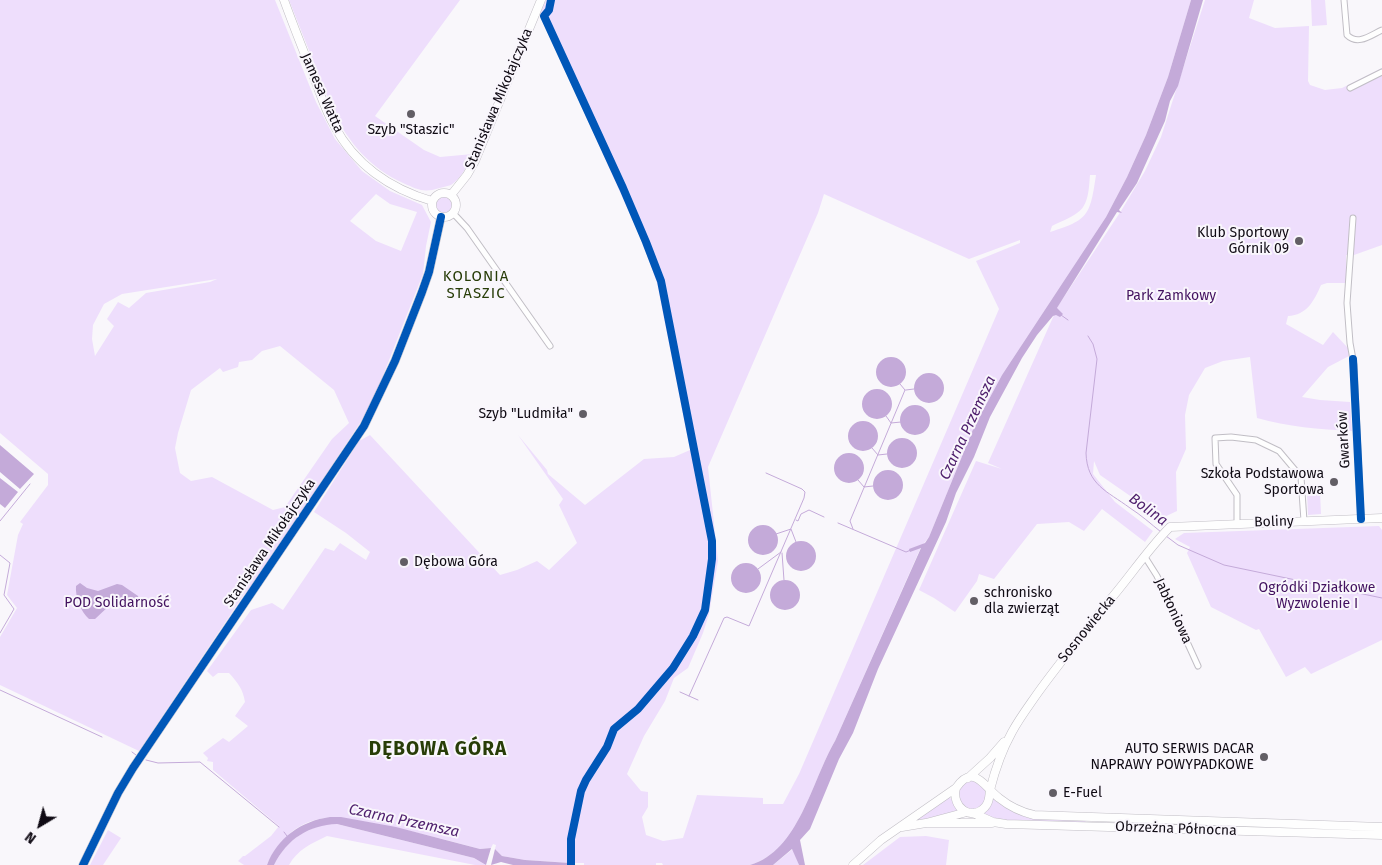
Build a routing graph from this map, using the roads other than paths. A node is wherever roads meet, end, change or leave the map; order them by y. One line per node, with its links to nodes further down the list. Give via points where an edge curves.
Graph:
1 (284, 0): 8 (street, Jamesa Watta, via 328,114 347,146 386,182)
2 (541, 0): 7 (street, Stanisława Mikołajczyka, via 476,161)
3 (1344, 0): 4 (street, via 1347,35 1351,39 1362,40)
4 (1382, 30)
5 (1382, 72): 6 (street)
6 (1350, 88)
7 (451, 195): 8 (street, via 438,194); 9 (street, via 456,202)
8 (432, 201): 10 (street, via 432,209)
9 (453, 213): 10 (street); 12 (street)
10 (441, 217): 32 (street, Stanisława Mikołajczyka, via 422,292 395,361 364,426 123,783)
11 (1353, 218): 14 (street, Gwarków, via 1347,303)
12 (550, 346)
13 (1382, 518): 14 (street, Boliny)
14 (1361, 519): 15 (street, Boliny)
15 (1304, 521): 16 (street, Boliny); 16 (street, via 1301,477 1279,451 1256,440 1215,438 1216,464 1237,495)
16 (1237, 524): 17 (street, Boliny)
17 (1167, 530): 18 (street, Sosnowiecka)
18 (1145, 557): 19 (street, Jabłoniowa); 20 (street, Sosnowiecka, via 1072,647)
19 (1198, 666)
20 (1012, 732): 21 (street, Sosnowiecka); 23 (street, Sosnowiecka)
21 (968, 778): 22 (street, Sosnowiecka); 23 (street, via 982,780)
22 (956, 788): 24 (street, via 956,802); 28 (street, Sosnowiecka)
23 (990, 791): 24 (street, Sosnowiecka, via 985,808); 26 (street, Obrzeżna Północna, via 1014,808 1034,815)
24 (970, 812): 25 (street, Sosnowiecka); 27 (street, Obrzeżna Północna)
25 (926, 823): 27 (street); 28 (street, Sosnowiecka)
26 (1126, 823): 27 (street, Obrzeżna Północna); 30 (street, Obrzeżna Północna)
27 (1006, 824)
28 (900, 827): 33 (street, Sosnowiecka)
29 (1382, 827): 30 (street, Obrzeżna Północna)
30 (1298, 828): 31 (street, Obrzeżna Północna)
31 (1382, 835)
32 (83, 865)
33 (854, 865)

